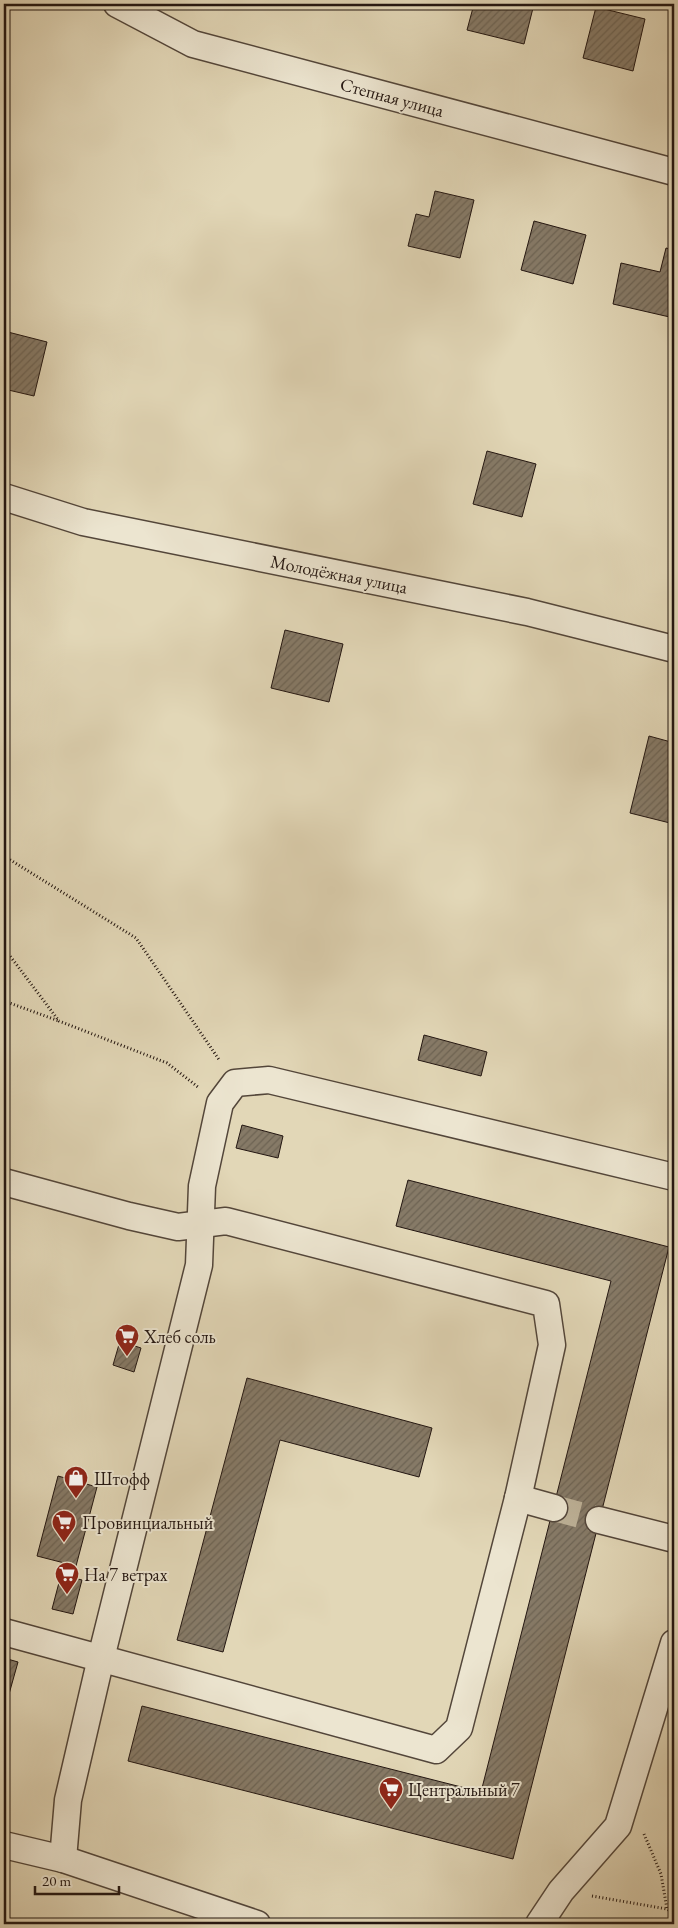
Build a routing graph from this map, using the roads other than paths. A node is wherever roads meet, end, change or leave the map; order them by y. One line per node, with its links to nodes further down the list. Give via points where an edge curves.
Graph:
1 (118, 4): 2 (street, Степная улица, via 193,44)
2 (674, 172)
3 (4, 496): 4 (street, Молодёжная улица, via 83,522 527,612)
4 (674, 649)
5 (674, 1177): 7 (street, via 269,1080 228,1093 202,1186)
6 (4, 1182): 7 (street, via 178,1227)
7 (202, 1223): 8 (street, via 226,1221 546,1304 552,1345); 14 (street, via 199,1265)
8 (518, 1498): 9 (street); 14 (street, via 460,1728 436,1750)
9 (554, 1508)
10 (600, 1520): 11 (street)
11 (674, 1539)
12 (4, 1632): 14 (street)
13 (674, 1643): 18 (street, via 618,1826 561,1891)
14 (101, 1658): 16 (street, via 68,1800)
15 (4, 1845): 16 (street)
16 (63, 1859): 17 (street)
17 (257, 1924)
18 (540, 1924)

